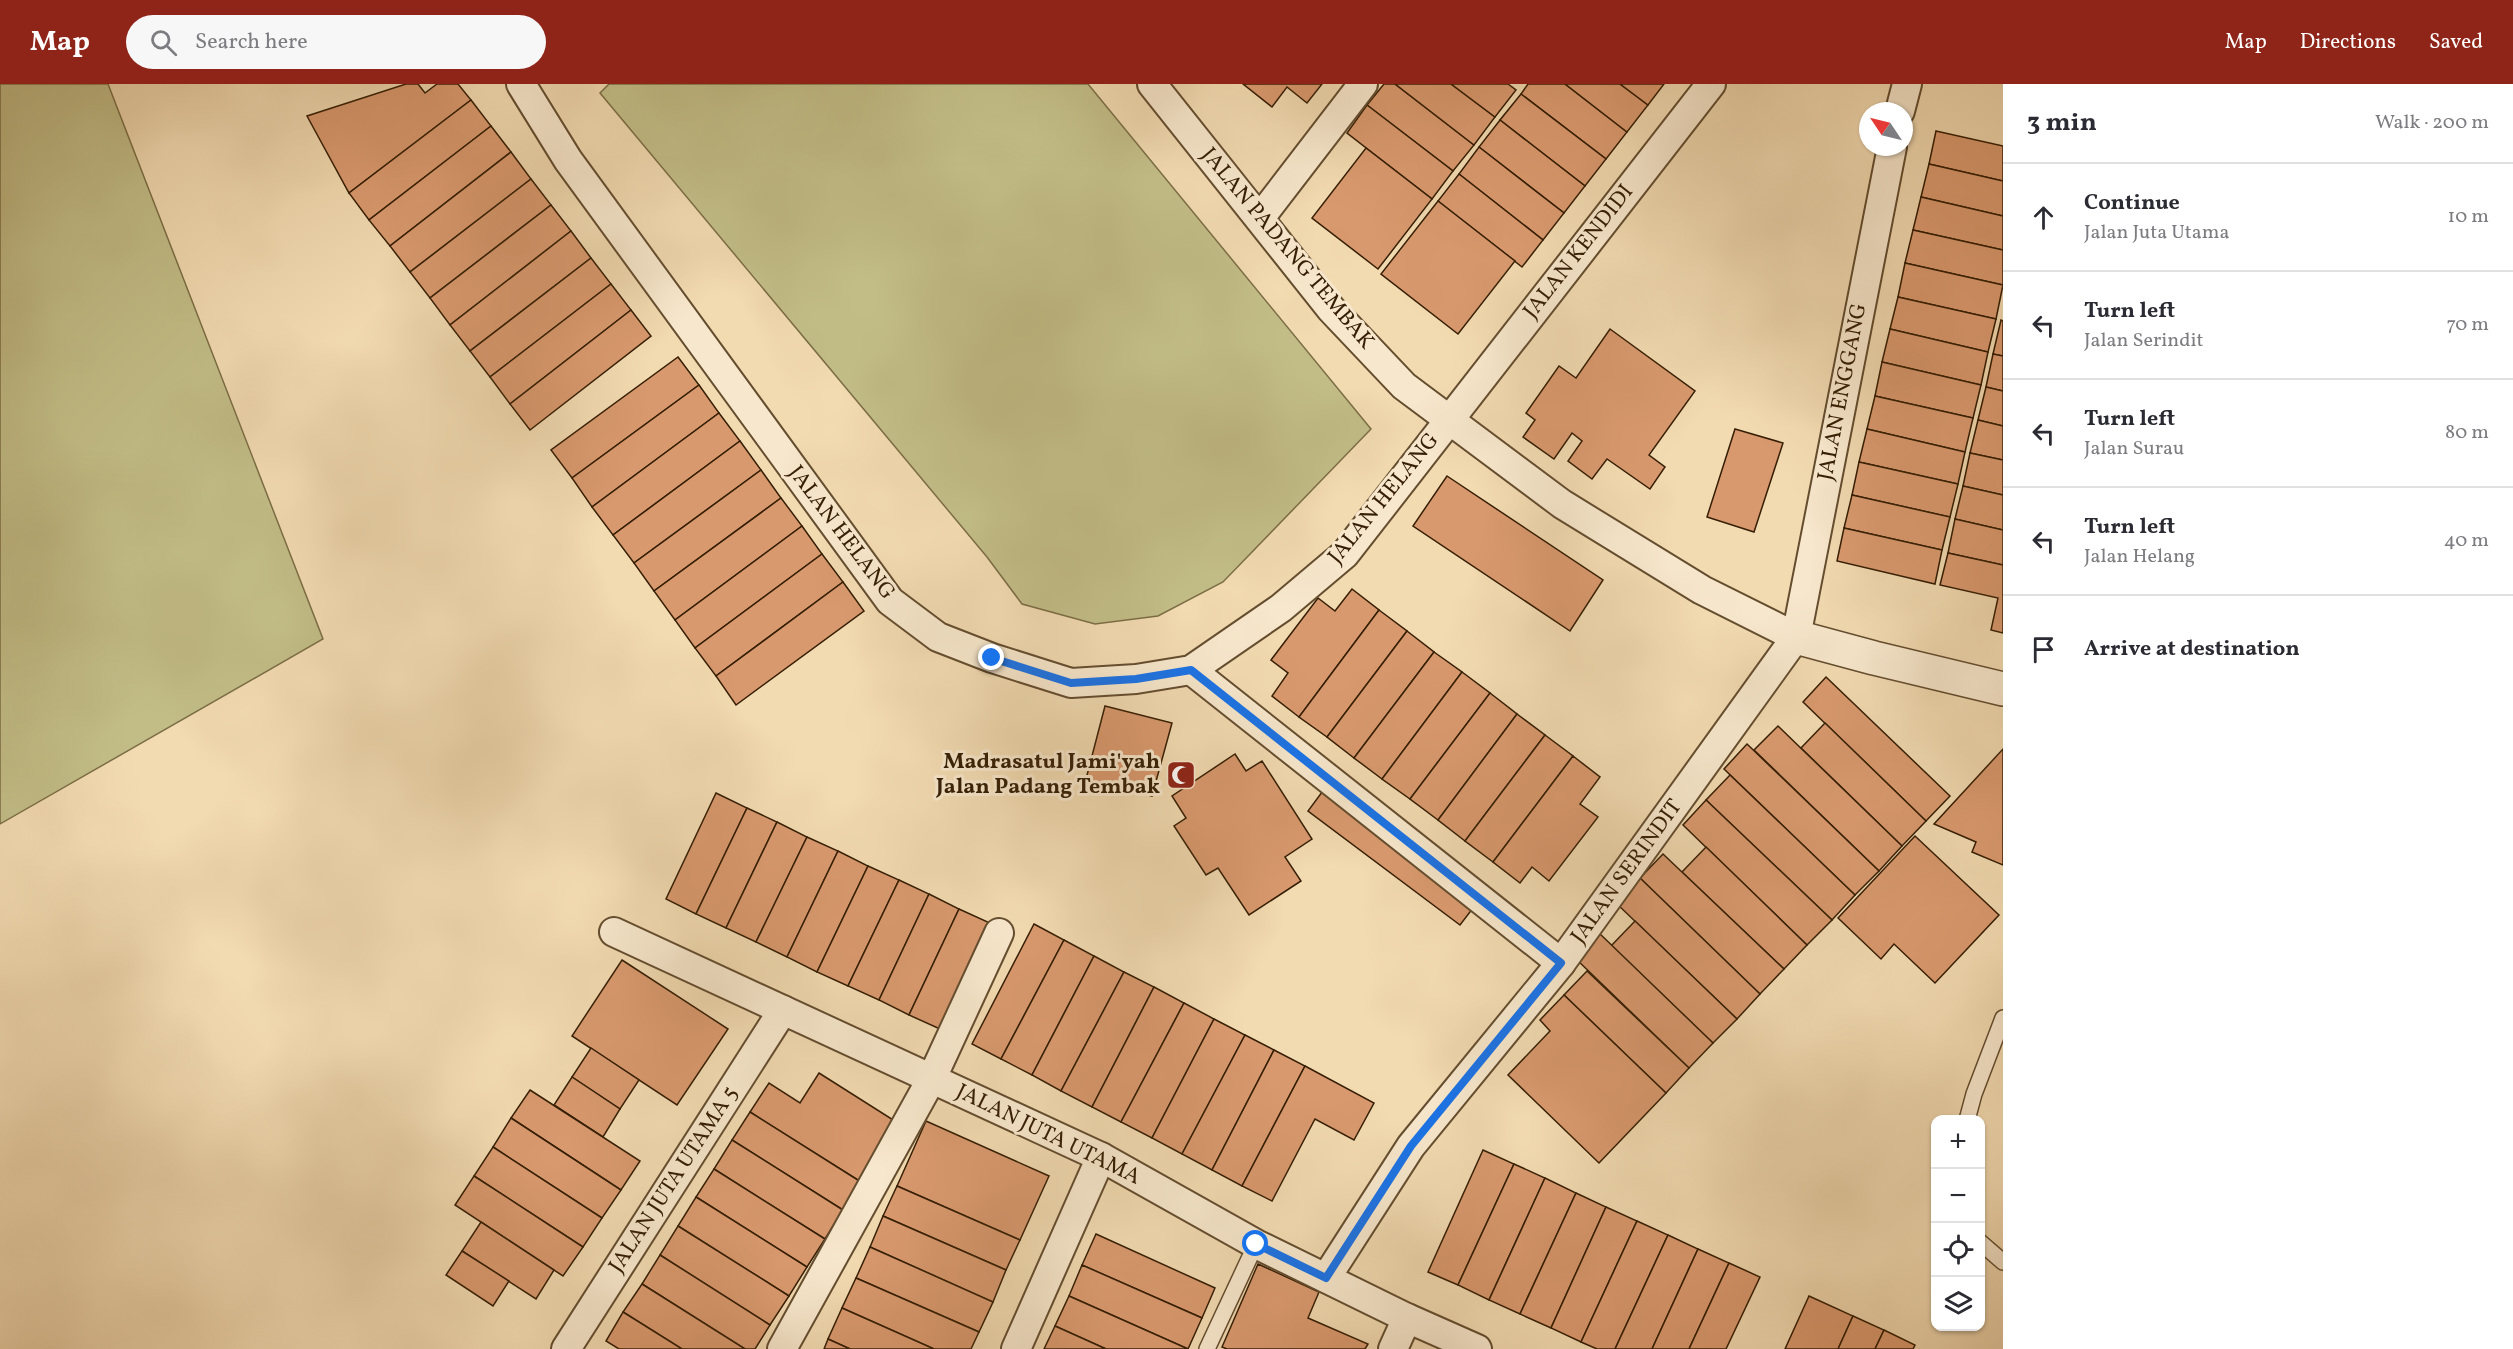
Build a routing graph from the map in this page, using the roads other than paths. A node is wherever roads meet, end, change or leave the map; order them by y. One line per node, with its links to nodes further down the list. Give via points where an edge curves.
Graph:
1 (521, 84): 11 (street, JALAN HELANG, via 568,160 890,601 938,637 1071,683 1136,679)
2 (1152, 84): 8 (street, JALAN PADANG TEMBAK)
3 (1363, 84): 8 (street)
4 (1710, 84): 9 (street, JALAN KENDIDI)
5 (1907, 84): 6 (street)
6 (1902, 102)
7 (1890, 156): 10 (street, JALAN ENGGANG)
8 (1260, 218): 9 (street, JALAN PADANG TEMBAK, via 1331,309 1404,386)
9 (1448, 420): 10 (street, JALAN PADANG TEMBAK, via 1562,504 1702,590); 11 (street, JALAN HELANG, via 1345,554 1281,609)
10 (1796, 637): 12 (street, JALAN PADANG TEMBAK); 15 (street, JALAN SERINDIT)
11 (1191, 670): 15 (street)
12 (2003, 689)
13 (615, 932): 16 (street, JALAN JUTA UTAMA)
14 (999, 933): 18 (street)
15 (1561, 963): 24 (street, JALAN SERINDIT, via 1411,1146)
16 (783, 1010): 18 (street, JALAN JUTA UTAMA); 26 (street, JALAN JUTA UTAMA 5)
17 (2003, 1018): 19 (lane)
18 (932, 1078): 20 (street, JALAN JUTA UTAMA); 27 (street)
19 (1968, 1115)
20 (1101, 1157): 21 (street, JALAN JUTA UTAMA); 28 (street)
21 (1256, 1244): 24 (street, JALAN JUTA UTAMA); 29 (lane)
22 (1985, 1246): 23 (lane)
23 (2003, 1262)
24 (1326, 1278): 25 (street, JALAN JUTA UTAMA)
25 (1407, 1318): 30 (street); 31 (street, JALAN JUTA UTAMA)
26 (566, 1349)
27 (782, 1349)
28 (1016, 1349)
29 (1207, 1349)
30 (1393, 1349)
31 (1477, 1349)

